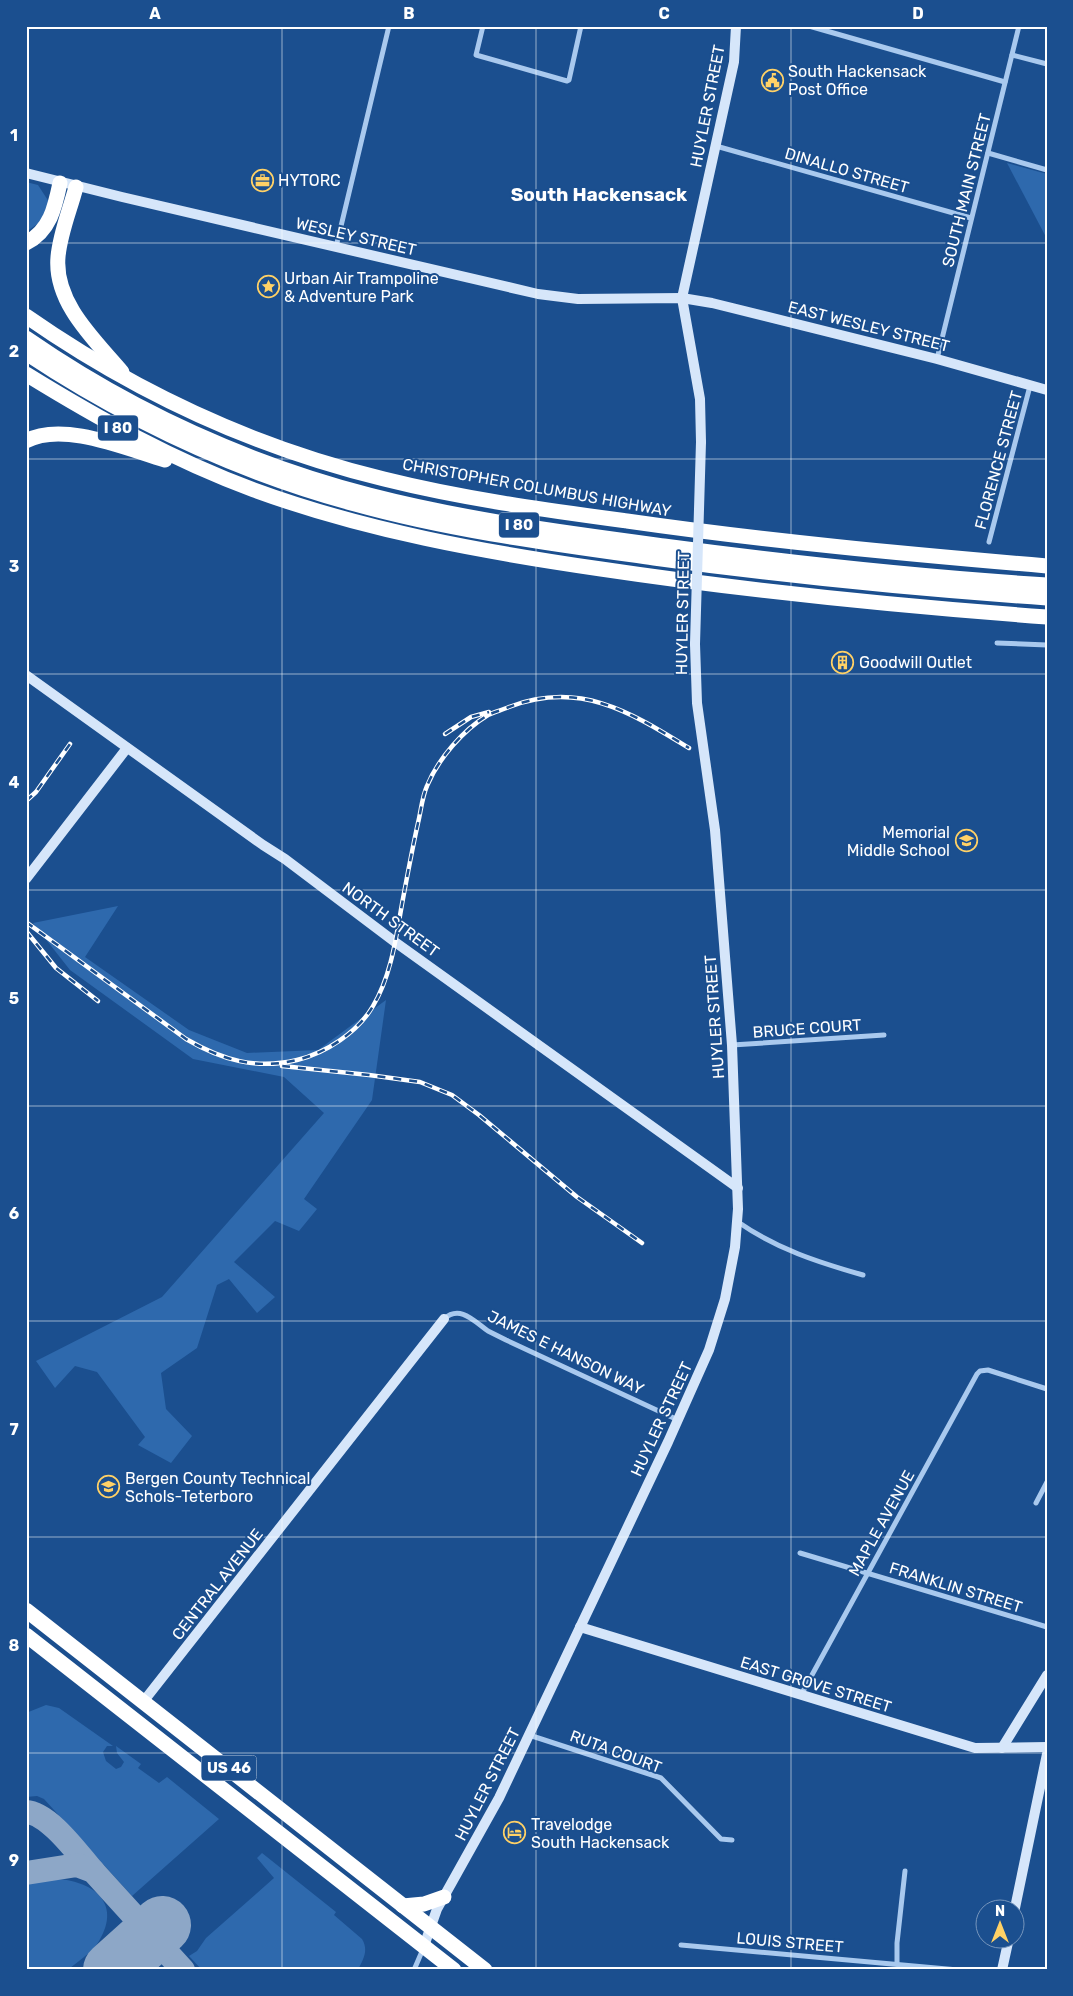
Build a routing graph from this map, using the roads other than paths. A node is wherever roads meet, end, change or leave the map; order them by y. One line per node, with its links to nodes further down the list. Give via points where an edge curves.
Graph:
1 (389, 26): 18 (street)
2 (483, 26): 3 (street, via 476,55 568,80)
3 (581, 26)
4 (736, 26): 10 (street, HUYLER STREET, via 734,62)
5 (809, 26): 9 (street)
6 (1019, 26): 7 (street, SOUTH MAIN STREET)
7 (1012, 55): 8 (street); 9 (street, SOUTH MAIN STREET)
8 (1047, 64)
9 (1005, 82): 11 (street, SOUTH MAIN STREET)
10 (715, 146): 16 (street, DINALLO STREET); 19 (street, HUYLER STREET)
11 (988, 153): 12 (street); 16 (street, SOUTH MAIN STREET)
12 (1047, 170)
13 (26, 174): 14 (street, WESLEY STREET)
14 (60, 182): 15 (street, WESLEY STREET); 17 (highway, via 52,216 44,228)
15 (76, 186): 18 (street, WESLEY STREET); 25 (highway, via 60,243 58,274 78,320)
16 (971, 218): 23 (street, SOUTH MAIN STREET)
17 (26, 243)
18 (336, 247): 19 (street, WESLEY STREET, via 559,297)
19 (682, 298): 23 (street, EAST WESLEY STREET); 41 (street, HUYLER STREET, bridge, via 700,400 695,644 697,703 714,830)
20 (26, 316): 25 (highway, CHRISTOPHER COLUMBUS HIGHWAY / I 80)
21 (26, 338): 32 (highway, I 80, via 111,391 223,446 311,478 401,503 688,550)
22 (26, 353): 33 (highway, I 80, via 116,408 193,446 295,486 386,512 510,536 691,563 886,585)
23 (937, 359): 26 (street, EAST WESLEY STREET)
24 (26, 374): 29 (highway, I 80, via 109,424)
25 (128, 380): 31 (highway, CHRISTOPHER COLUMBUS HIGHWAY / I 80, via 209,420 274,446 356,472 446,493 707,532)
26 (1030, 385): 27 (street, EAST WESLEY STREET); 30 (street, FLORENCE STREET)
27 (1047, 390)
28 (26, 441): 29 (highway, via 47,434 64,433)
29 (214, 474): 34 (highway, I 80, via 343,518 421,538 517,556 768,591)
30 (989, 542)
31 (1047, 566)
32 (1047, 585)
33 (1047, 598)
34 (1047, 617)
35 (997, 643): 36 (street)
36 (1047, 645)
37 (26, 675): 38 (street, NORTH STREET)
38 (127, 748): 39 (street); 42 (street, NORTH STREET)
39 (26, 879)
40 (884, 1035): 41 (street, BRUCE COURT)
41 (732, 1045): 42 (street, HUYLER STREET)
42 (738, 1188): 43 (street, HUYLER STREET)
43 (737, 1222): 44 (street, via 792,1253); 47 (street, HUYLER STREET, via 732,1265 718,1325)
44 (863, 1275)
45 (444, 1319): 47 (street, JAMES E HANSON WAY, via 453,1312 461,1313 490,1332); 58 (street, CENTRAL AVENUE)
46 (1047, 1389): 51 (street, MAPLE AVENUE, via 988,1370 977,1374)
47 (678, 1420): 53 (street, HUYLER STREET)
48 (1047, 1482): 49 (street)
49 (1036, 1503)
50 (800, 1553): 51 (street, FRANKLIN STREET)
51 (868, 1573): 54 (street, FRANKLIN STREET); 57 (street, MAPLE AVENUE)
52 (26, 1610): 58 (highway, US 46)
53 (580, 1627): 57 (street, EAST GROVE STREET); 59 (street, HUYLER STREET)
54 (1047, 1627)
55 (26, 1635): 63 (highway, US 46)
56 (1047, 1675): 61 (street)
57 (800, 1695): 61 (street, EAST GROVE STREET, via 975,1748)
58 (143, 1702): 68 (highway, US 46)
59 (529, 1735): 64 (street, RUTA COURT, via 661,1778 720,1839); 66 (street, HUYLER STREET)
60 (1047, 1747): 61 (street, EAST GROVE STREET)
61 (1002, 1748)
62 (1047, 1754): 67 (street)
63 (288, 1839): 69 (highway, via 349,1876 407,1920); 71 (highway, US 46)
64 (732, 1840)
65 (905, 1871): 73 (street)
66 (444, 1897): 68 (highway); 69 (street, HUYLER STREET)
67 (1017, 1898)
68 (404, 1906): 69 (highway, US 46)
69 (430, 1927): 71 (street, HUYLER STREET); 77 (highway, US 46)
70 (681, 1945): 73 (street, LOUIS STREET)
71 (424, 1946): 74 (highway, US 46); 75 (street); 76 (highway, via 449,1954)
72 (1007, 1948): 79 (street)
73 (897, 1964): 78 (street, LOUIS STREET)
74 (448, 1968)
75 (414, 1970)
76 (469, 1970)
77 (485, 1970)
78 (958, 1970)
79 (1002, 1970)

